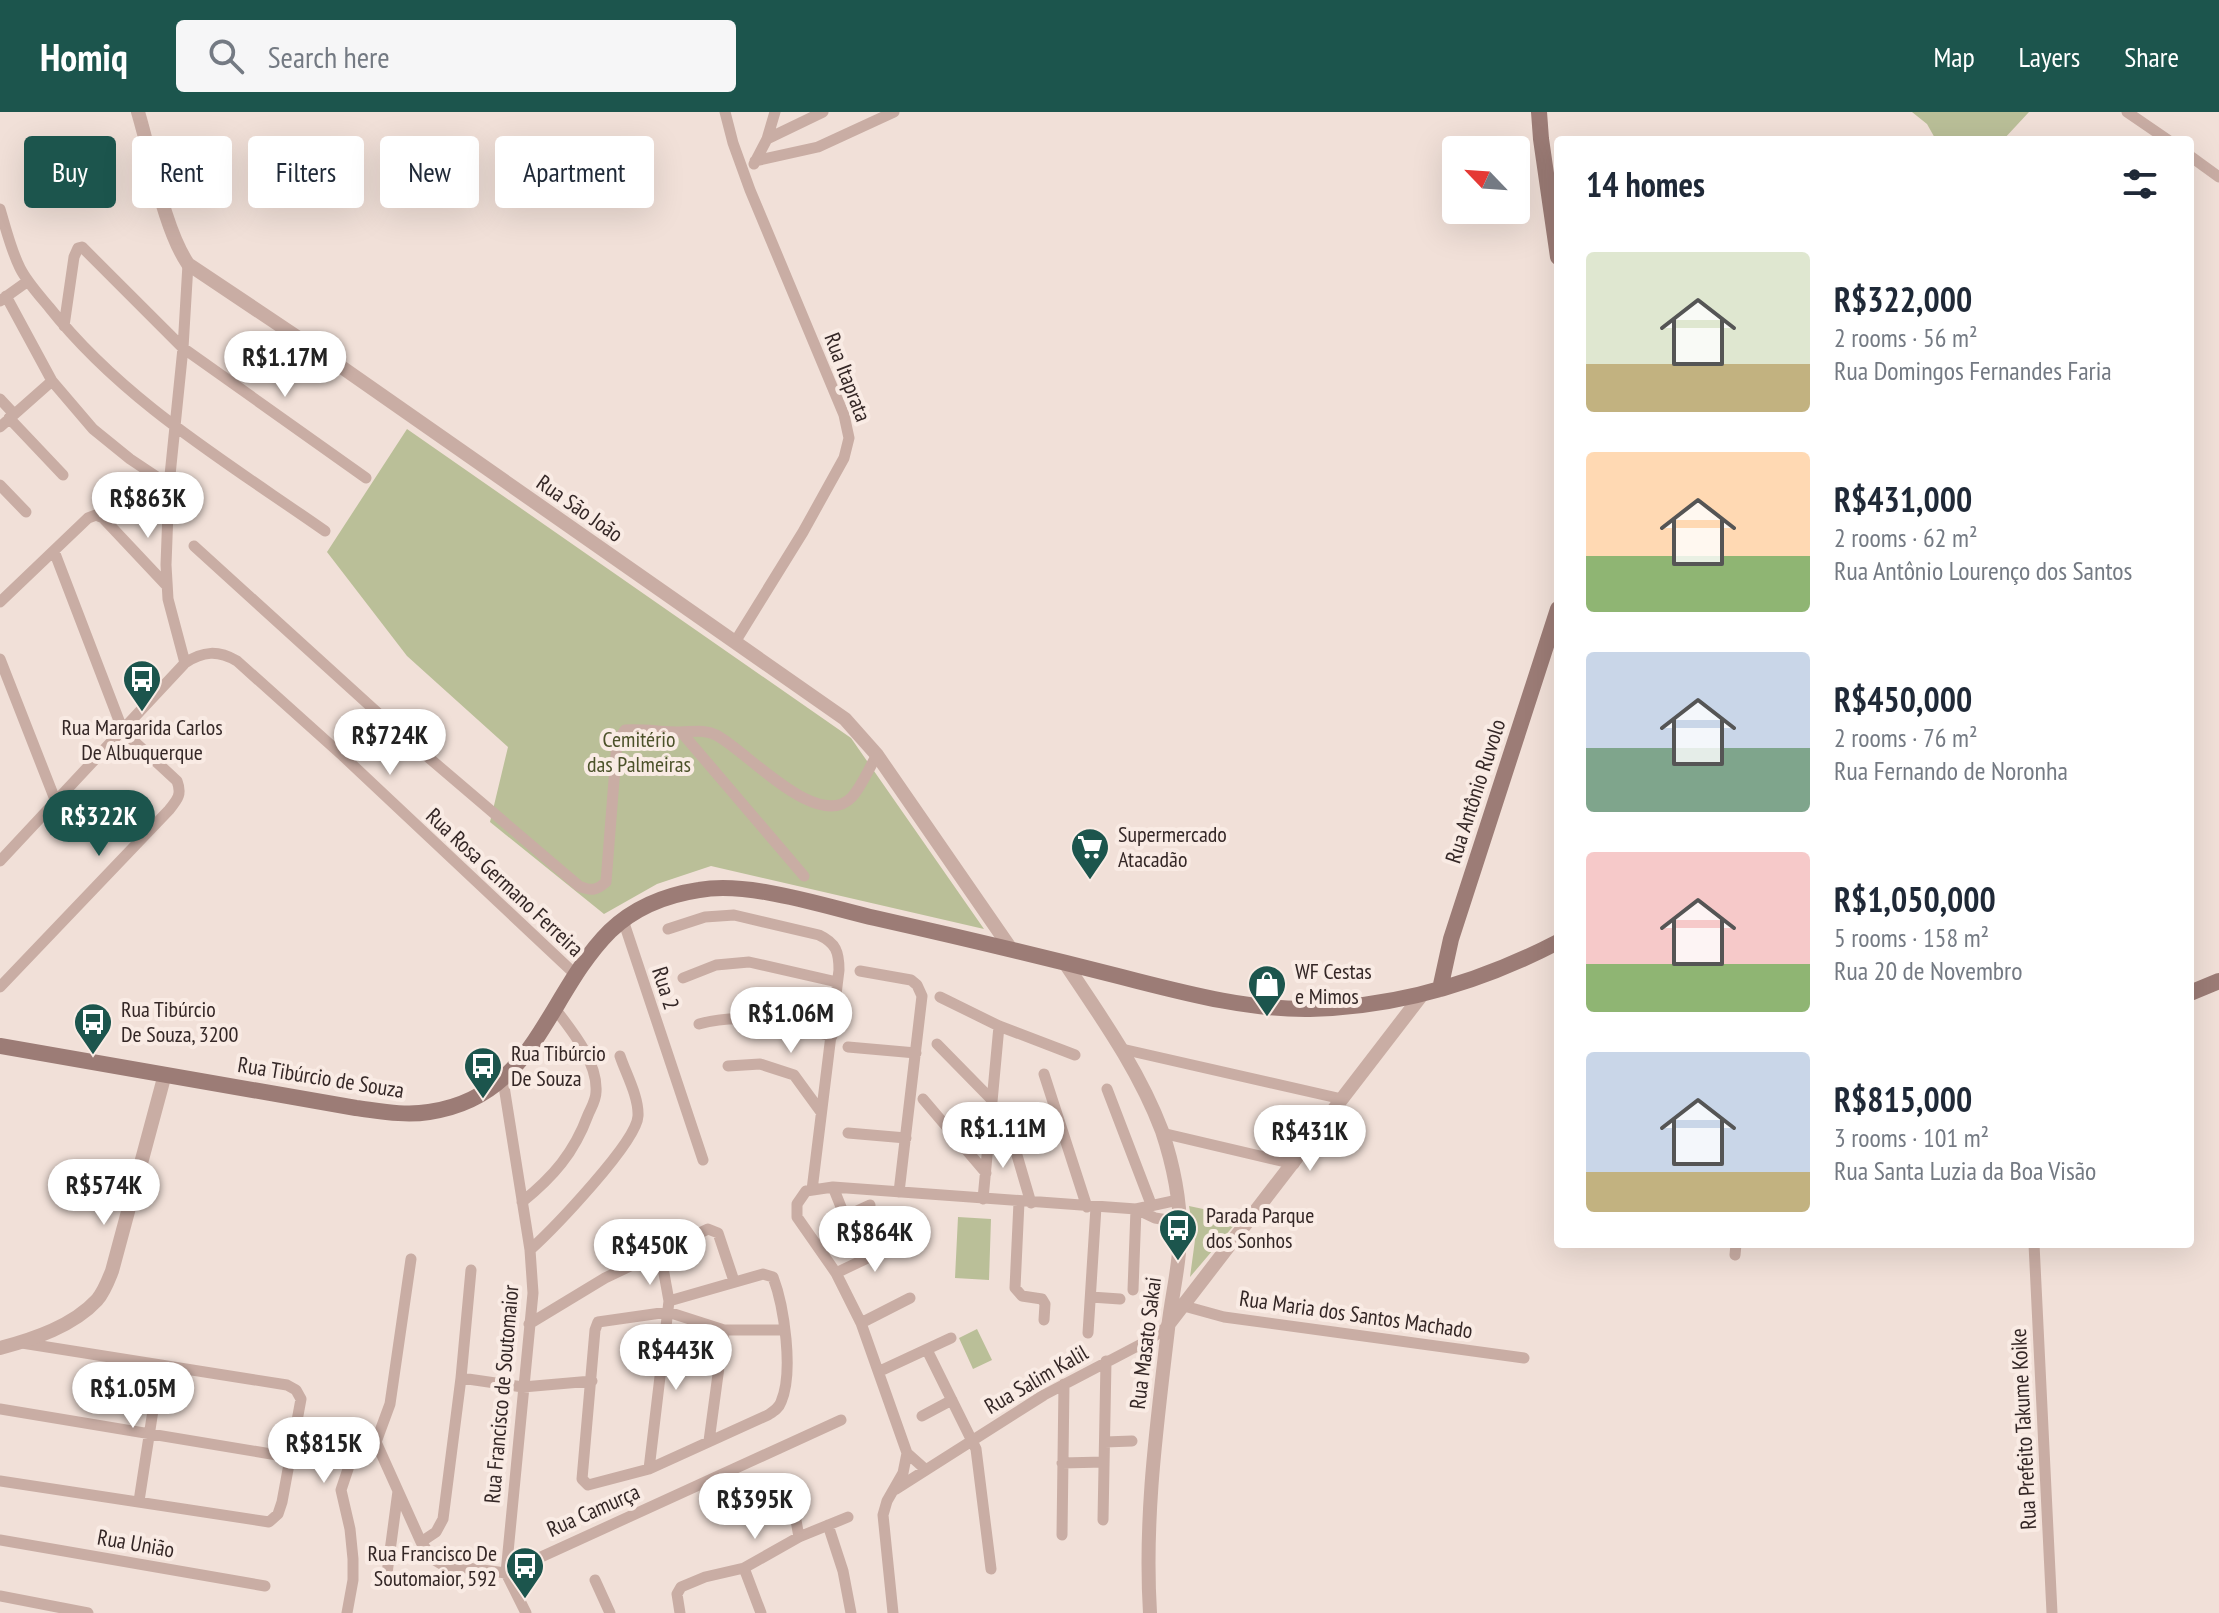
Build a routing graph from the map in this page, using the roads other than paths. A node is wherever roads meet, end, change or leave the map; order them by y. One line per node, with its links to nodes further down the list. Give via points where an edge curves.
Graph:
1 (138, 112): 16 (street, via 167,216)
2 (725, 112): 13 (street, Rua Itaprata)
3 (775, 112): 9 (street)
4 (823, 112): 9 (street)
5 (894, 112): 11 (street, via 818,147)
6 (1539, 112): 14 (main road)
7 (2127, 112): 8 (street)
8 (2162, 136)
9 (767, 139): 11 (street)
10 (2194, 159): 12 (street)
11 (755, 161): 13 (street)
12 (2219, 177)
13 (746, 178): 36 (street, Rua Itaprata, via 849,438 820,502)
14 (1554, 198)
15 (0, 209): 17 (street)
16 (188, 264): 20 (street); 36 (street, Rua São João)
17 (28, 281): 18 (street); 19 (street)
18 (3, 299): 21 (street)
19 (64, 326): 20 (street, via 74,257 78,248 86,249); 24 (street, via 127,389)
20 (183, 348): 24 (street); 26 (street)
21 (52, 381): 23 (street); 28 (street, via 93,429)
22 (0, 399): 23 (street)
23 (8, 419): 25 (street)
24 (174, 425): 28 (street); 30 (street)
25 (63, 475)
26 (366, 478)
27 (0, 485): 29 (street)
28 (169, 485): 33 (street)
29 (26, 512)
30 (325, 531)
31 (194, 546): 40 (street, via 512,830 590,891 606,882 620,734 633,729)
32 (54, 551): 33 (street, via 92,515 103,518); 34 (street); 39 (street)
33 (167, 586): 38 (street)
34 (0, 602)
35 (1554, 621): 56 (main road, Rua Antônio Ruvolo, via 1451,939)
36 (735, 642): 41 (street, Rua São João, via 845,719)
37 (0, 659): 42 (street)
38 (185, 663): 39 (street); 51 (street, Rua Rosa Germano Ferreira, via 210,652 237,661)
39 (123, 731): 42 (street); 55 (street, via 177,781 178,799)
40 (682, 733): 41 (street, via 716,735 803,799 822,806 851,797); 44 (street)
41 (877, 755): 48 (street, Rua São João)
42 (56, 802): 43 (street)
43 (0, 861)
44 (804, 876)
45 (623, 920): 48 (main road, Rua Tibúrcio de Souza, via 680,893 730,888); 51 (main road, Rua Tibúrcio de Souza); 84 (street, Rua 2)
46 (668, 929): 54 (street, via 705,917 734,915 819,935 836,947)
47 (1554, 944): 56 (main road, Rua Tibúrcio de Souza)
48 (1011, 949): 49 (main road, Rua Tibúrcio de Souza)
49 (1065, 963): 58 (main road, Rua Tibúrcio de Souza, via 1266,1006 1309,1009); 67 (street, Rua Masato Sakai)
50 (860, 971): 68 (street, via 917,985 922,996)
51 (577, 976): 60 (main road, Rua Tibúrcio de Souza)
52 (683, 978): 54 (street, via 716,965 749,962)
53 (2219, 981): 57 (main road)
54 (837, 982): 63 (street)
55 (0, 987)
56 (1440, 989): 58 (main road, Rua Tibúrcio de Souza)
57 (2194, 991)
58 (1421, 996): 78 (street)
59 (940, 997): 62 (street)
60 (556, 1010): 74 (main road, Rua Tibúrcio de Souza); 92 (street, via 581,1046 596,1096 570,1155)
61 (699, 1024): 63 (street, via 740,1017)
62 (999, 1026): 69 (street); 76 (street)
63 (832, 1036): 79 (street)
64 (937, 1044): 76 (street)
65 (0, 1046): 72 (main road, Rua Tibúrcio de Souza)
66 (848, 1047): 68 (street)
67 (1122, 1049): 78 (street); 82 (street, Rua Masato Sakai)
68 (916, 1053): 83 (street)
69 (1075, 1055)
70 (620, 1056): 103 (street, via 638,1108 636,1128)
71 (728, 1066): 79 (street, via 760,1064 794,1075)
72 (165, 1074): 74 (main road, Rua Tibúrcio de Souza, via 394,1113 455,1105); 123 (street, via 105,1288 72,1320)
73 (1044, 1074): 96 (street)
74 (503, 1080): 92 (street, Rua Francisco de Soutomaior)
75 (1107, 1089): 94 (street)
76 (990, 1098): 86 (street)
77 (923, 1099): 86 (street)
78 (1342, 1099): 85 (street)
79 (821, 1112): 88 (street)
80 (1009, 1128): 93 (street)
81 (848, 1133): 83 (street)
82 (1162, 1133): 85 (street); 91 (street, Rua Masato Sakai)
83 (906, 1138): 89 (street)
84 (703, 1160)
85 (1294, 1164): 114 (street)
86 (986, 1173): 90 (street)
87 (833, 1187): 88 (street); 89 (street); 98 (street)
88 (809, 1190): 107 (street, via 797,1204 797,1217)
89 (899, 1192): 90 (street)
90 (983, 1199): 93 (street)
91 (1178, 1200): 94 (street); 99 (street, Rua Masato Sakai)
92 (522, 1202): 103 (street, Rua Francisco de Soutomaior)
93 (1025, 1202): 96 (street); 115 (street, via 1015,1288 1022,1296 1042,1299)
94 (1151, 1204): 97 (street)
95 (870, 1205): 98 (street)
96 (1092, 1207): 97 (street); 110 (street)
97 (1136, 1209): 99 (street); 109 (street)
98 (845, 1217): 100 (street)
99 (1180, 1222): 118 (street, Rua Masato Sakai)
100 (827, 1225)
101 (899, 1243): 107 (street)
102 (2034, 1248): 178 (street, Rua Prefeito Takume Koike)
103 (530, 1250): 117 (street, Rua Francisco de Soutomaior)
104 (652, 1256): 108 (street, via 714,1229); 113 (street, via 663,1268); 117 (street)
105 (411, 1259): 140 (street, via 390,1404)
106 (471, 1270): 130 (street)
107 (836, 1273): 116 (street)
108 (734, 1281): 113 (street); 120 (street, via 771,1276)
109 (1133, 1290)
110 (1091, 1297): 112 (street); 121 (street)
111 (910, 1298): 116 (street)
112 (1120, 1299)
113 (668, 1306): 119 (street); 131 (street, via 601,1320 596,1326); 148 (street)
114 (1184, 1306): 118 (street); 126 (street, Rua Maria dos Santos Machado, via 1224,1317)
115 (1044, 1320)
116 (861, 1323): 129 (street)
117 (529, 1324): 133 (street, Rua Francisco de Soutomaior)
118 (1168, 1326): 127 (street, Rua Salim Kalil); 177 (street, Rua Masato Sakai, via 1147,1522)
119 (724, 1330): 120 (street); 141 (street)
120 (784, 1330): 141 (street, via 781,1404)
121 (1088, 1333)
122 (951, 1338): 125 (street)
123 (20, 1342): 124 (street); 128 (street)
124 (0, 1348)
125 (927, 1350): 129 (street); 134 (street)
126 (1524, 1358)
127 (1106, 1361): 132 (street, Rua Salim Kalil); 143 (street)
128 (160, 1365): 138 (street); 145 (street, via 292,1387 301,1399)
129 (880, 1371): 144 (street)
130 (461, 1378): 133 (street); 161 (street, via 443,1519)
131 (592, 1381): 133 (street); 148 (street, via 585,1484)
132 (1064, 1384): 139 (street, Rua Salim Kalil); 147 (street)
133 (523, 1387): 164 (street, Rua Francisco de Soutomaior)
134 (952, 1400): 136 (street); 139 (street)
135 (0, 1409): 138 (street)
136 (922, 1416)
137 (841, 1420): 164 (street, Rua Camurça)
138 (150, 1433): 145 (street); 154 (street)
139 (972, 1440): 149 (street, Rua Salim Kalil); 163 (street)
140 (375, 1441): 152 (street); 170 (street, via 358,1441 341,1490 352,1543)
141 (709, 1441): 148 (street)
142 (1132, 1441): 143 (street)
143 (1105, 1442): 146 (street)
144 (907, 1453): 149 (street); 151 (street)
145 (289, 1457): 154 (street, via 278,1514 264,1523)
146 (1104, 1462): 147 (street); 156 (street)
147 (1062, 1463): 158 (street)
148 (649, 1469)
149 (925, 1469): 151 (street, Rua Salim Kalil)
150 (0, 1481): 154 (street)
151 (896, 1489): 176 (street, via 883,1515)
152 (398, 1490): 161 (street); 166 (street)
153 (791, 1493): 159 (street)
154 (139, 1501)
155 (848, 1517): 157 (street)
156 (1103, 1520)
157 (828, 1525): 159 (street); 175 (street)
158 (1062, 1535)
159 (799, 1537): 162 (street)
160 (0, 1540): 167 (street, Rua União)
161 (421, 1542): 164 (street, via 443,1565)
162 (744, 1568): 173 (street, via 679,1589); 174 (street)
163 (991, 1569)
164 (506, 1573): 171 (street)
165 (595, 1580): 172 (street)
166 (386, 1581)
167 (265, 1586)
168 (0, 1596): 169 (street)
169 (88, 1613)
170 (347, 1613)
171 (526, 1613)
172 (610, 1613)
173 (680, 1613)
174 (761, 1613)
175 (851, 1613)
176 (893, 1613)
177 (1150, 1613)
178 (2052, 1613)

